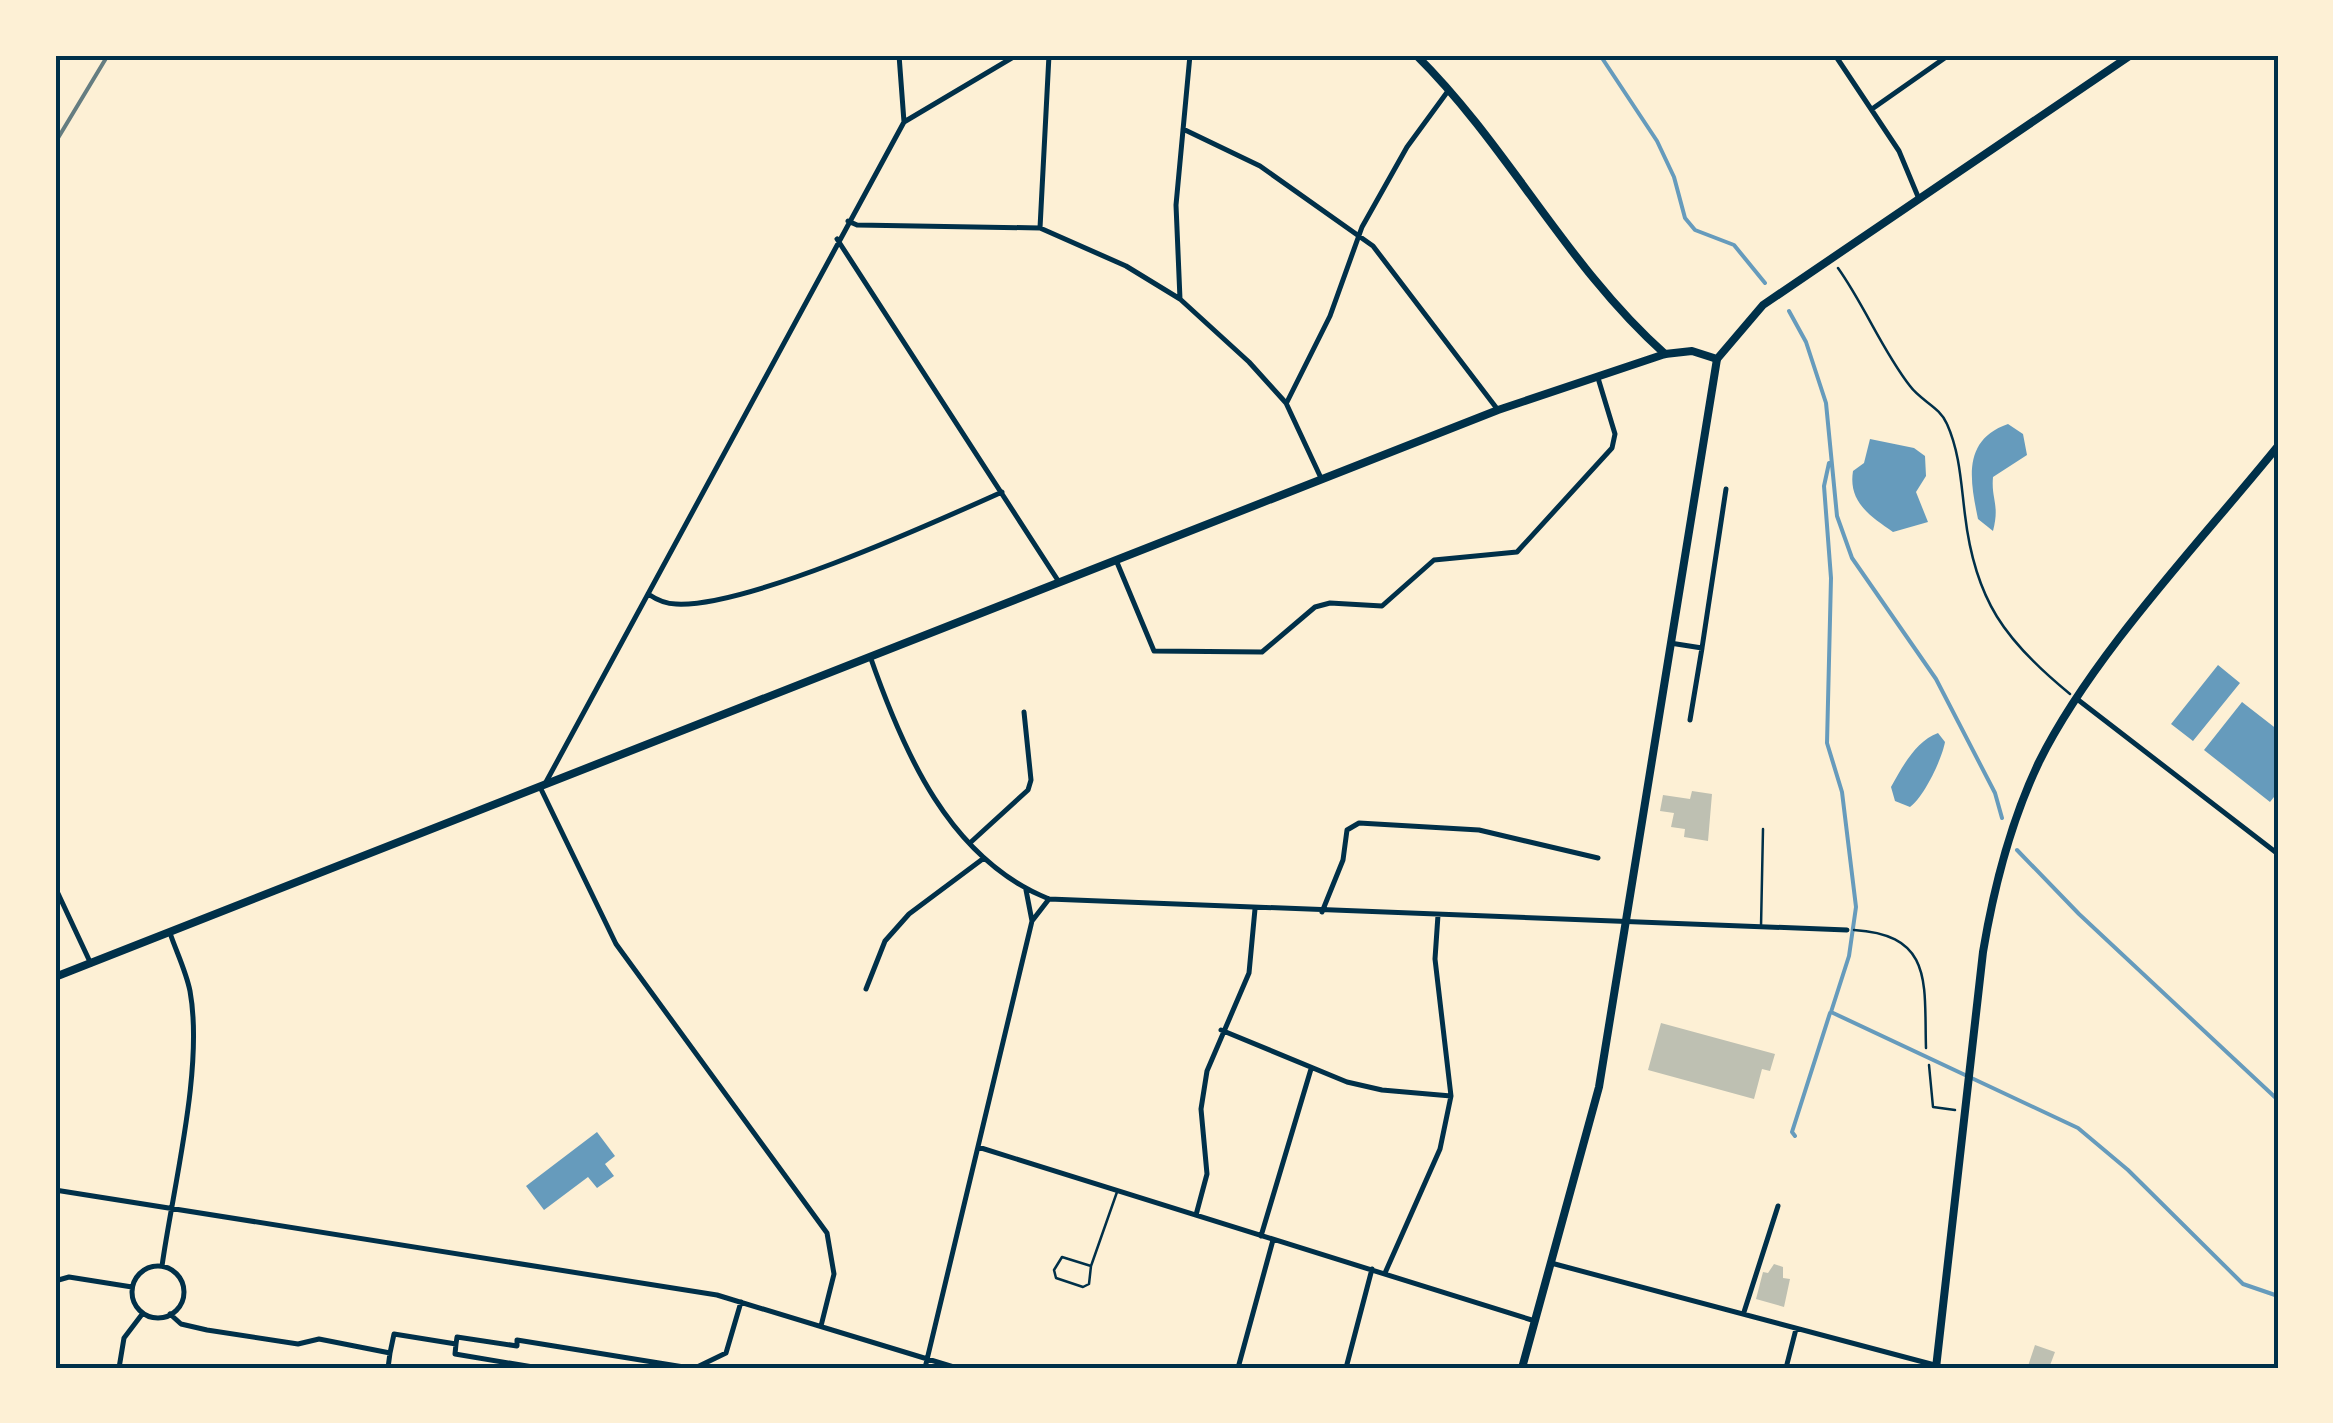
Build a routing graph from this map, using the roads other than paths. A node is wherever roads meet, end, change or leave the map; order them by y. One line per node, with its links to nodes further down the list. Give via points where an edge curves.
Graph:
1 (899, 55): 11 (street)
2 (1017, 55): 11 (street)
3 (1049, 55): 15 (street)
4 (1190, 55): 12 (street)
5 (1416, 55): 9 (main road)
6 (1836, 55): 10 (street)
7 (1949, 55): 10 (street)
8 (2131, 55): 13 (main road)
9 (1448, 91): 16 (street, via 1407,147); 19 (main road, via 1588,275)
10 (1872, 109): 13 (street)
11 (904, 122): 14 (street)
12 (1184, 129): 16 (street, via 1260,166); 18 (street, via 1176,205)
13 (1920, 202): 20 (main road, via 1763,304)
14 (848, 220): 15 (street); 17 (street)
15 (1040, 228): 18 (street, via 1126,266)
16 (1360, 236): 22 (street); 23 (street, via 1395,270)
17 (837, 239): 27 (street); 30 (street)
18 (1180, 299): 22 (street)
19 (1665, 354): 20 (main road, via 1692,350); 21 (main road)
20 (1717, 359): 31 (main road)
21 (1597, 375): 23 (main road); 28 (street, via 1615,434 1612,448 1548,521 1517,552 1434,560 1382,606 1315,607 1270,648 1254,654 1154,650)
22 (1286, 403): 25 (street)
23 (1498, 410): 25 (main road)
24 (2278, 446): 34 (main road)
25 (1321, 478): 28 (main road)
26 (1726, 489): 32 (street)
27 (1002, 492): 29 (street); 30 (street, via 726,596 674,604)
28 (1116, 560): 29 (main road)
29 (1059, 582): 33 (main road)
30 (648, 594): 37 (street)
31 (1670, 642): 32 (street); 50 (main road)
32 (1702, 648): 36 (street)
33 (870, 656): 37 (main road); 39 (street, via 913,764)
34 (2077, 699): 40 (street); 85 (main road, via 2034,774 1998,872 1969,1070)
35 (1024, 712): 39 (street, via 1028,790)
36 (1690, 720)
37 (542, 785): 53 (main road); 80 (street, via 616,944 827,1233 834,1274)
38 (1763, 829): 51 (lane)
39 (971, 842): 41 (street)
40 (2278, 854)
41 (984, 858): 44 (street); 56 (street, via 909,914 885,941)
42 (1598, 858): 47 (street, via 1479,830 1359,823 1347,830)
43 (55, 886): 54 (street)
44 (1026, 890): 45 (street); 49 (street)
45 (1049, 899): 46 (street); 49 (street)
46 (1255, 909): 47 (street); 57 (street, via 1249,973)
47 (1322, 912): 48 (street)
48 (1438, 915): 50 (street); 59 (street, via 1435,959)
49 (1032, 921): 60 (street)
50 (1627, 924): 51 (street); 68 (main road, via 1599,1087)
51 (1761, 928): 52 (street)
52 (1847, 930)
53 (170, 932): 54 (main road); 64 (street, via 190,990 192,1024)
54 (91, 964): 55 (main road)
55 (55, 977)
56 (866, 990)
57 (1221, 1030): 58 (street); 65 (street, via 1201,1109 1207,1174)
58 (1311, 1069): 59 (street, via 1382,1090); 66 (street)
59 (1451, 1096): 72 (street, via 1440,1149)
60 (978, 1147): 62 (street); 84 (street)
61 (55, 1190): 64 (street)
62 (1117, 1191): 65 (street); 70 (lane)
63 (1778, 1206): 78 (street)
64 (170, 1208): 69 (street); 75 (street)
65 (1196, 1216): 66 (street)
66 (1260, 1236): 67 (street)
67 (1273, 1240): 71 (street); 92 (street)
68 (1551, 1263): 78 (street); 79 (main road)
69 (162, 1266): 74 (street, via 146,1268); 77 (street, via 183,1288)
70 (1091, 1266): 70 (lane, via 1062,1257 1054,1270 1056,1278 1083,1287)
71 (1372, 1269): 72 (street); 93 (street)
72 (1385, 1273): 79 (street)
73 (55, 1280): 74 (street)
74 (132, 1287): 76 (street)
75 (741, 1302): 80 (street); 89 (street, via 726,1353)
76 (143, 1313): 77 (street); 86 (street, via 124,1338)
77 (170, 1314): 83 (street, via 182,1324 222,1332 298,1344 319,1339)
78 (1743, 1314): 81 (street)
79 (1535, 1321): 94 (main road)
80 (821, 1326): 84 (street)
81 (1796, 1328): 85 (street); 95 (street)
82 (456, 1344): 83 (street, via 394,1334); 88 (street, via 455,1354); 89 (street, via 457,1336 517,1346 518,1340)
83 (390, 1354): 87 (street)
84 (927, 1359): 90 (street); 91 (street)
85 (1939, 1367)
86 (120, 1368)
87 (388, 1368)
88 (540, 1368)
89 (693, 1368)
90 (925, 1368)
91 (957, 1368)
92 (1238, 1368)
93 (1346, 1368)
94 (1522, 1368)
95 (1786, 1368)

